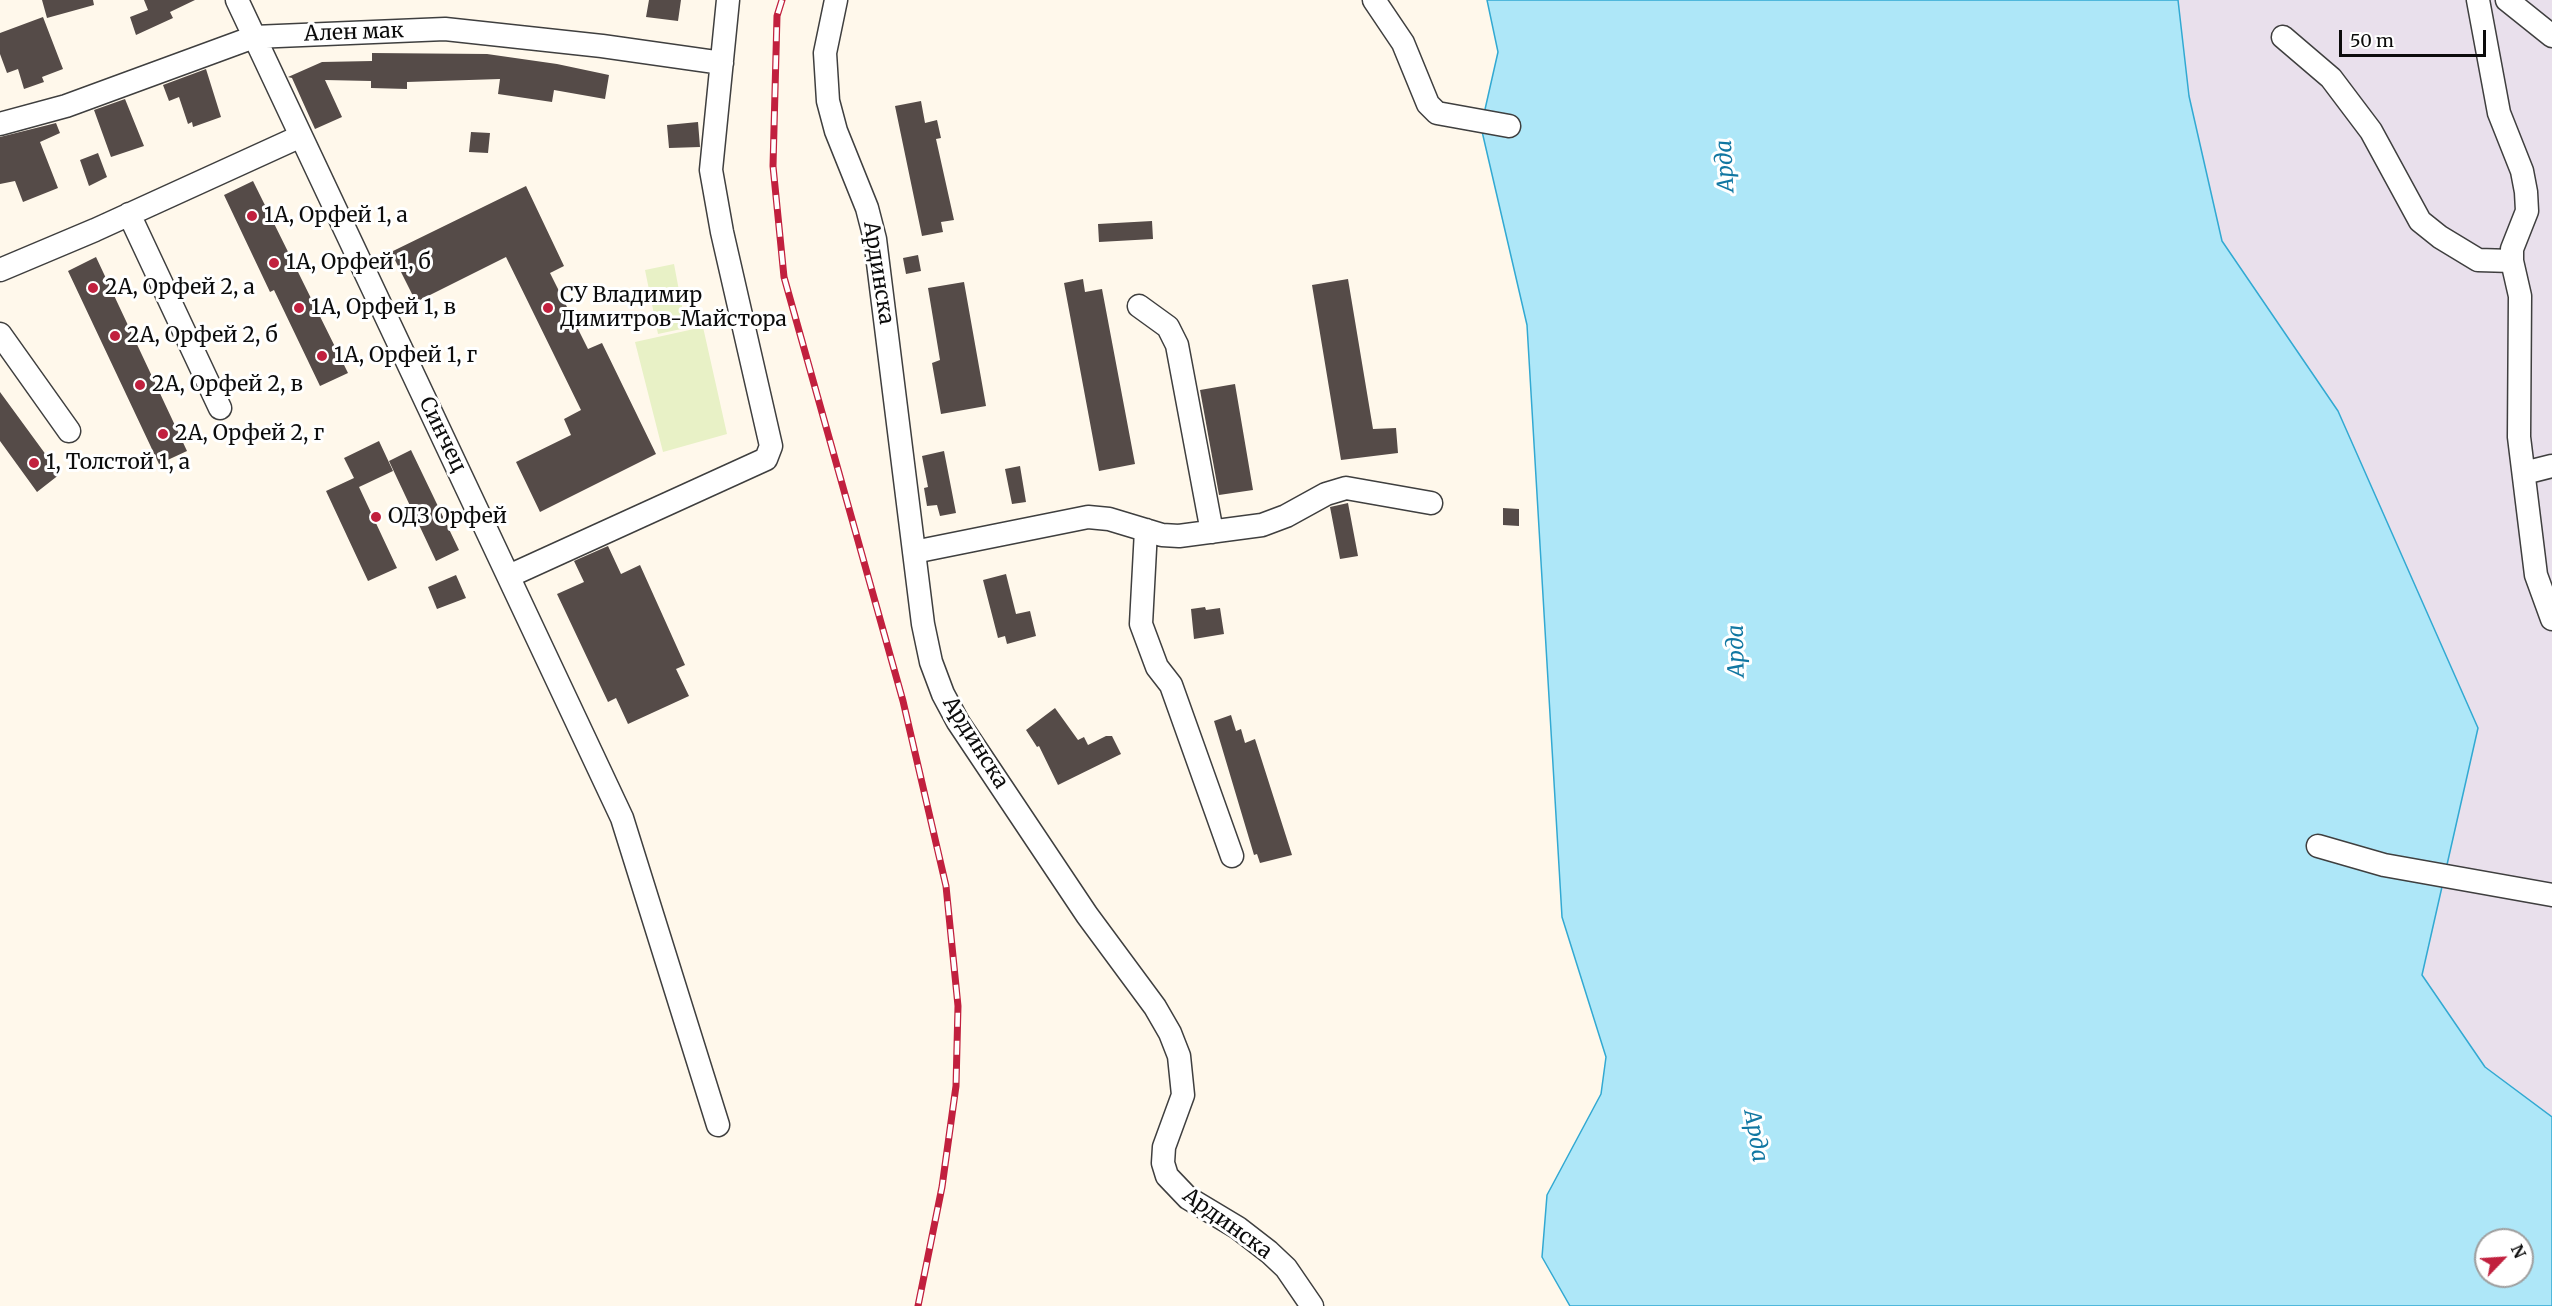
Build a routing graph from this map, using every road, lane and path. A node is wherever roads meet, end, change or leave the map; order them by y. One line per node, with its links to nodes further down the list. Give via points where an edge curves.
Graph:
1 (237, 0): 8 (street, Синчец)
2 (728, 0): 10 (street)
3 (836, 0): 26 (street, Ардинска, via 825,53 828,101 867,208 874,239)
4 (1374, 0): 12 (street, via 1403,43 1428,104 1437,113)
5 (2478, 0): 15 (street, via 2499,113 2522,171 2526,192 2527,211 2512,249)
6 (2507, 0): 7 (street)
7 (2552, 36)
8 (254, 37): 10 (street, Ален мак, via 445,29); 11 (street, Ален мак, via 66,106); 13 (street, Синчец)
9 (2283, 37): 15 (street, via 2331,78 2371,131 2420,220 2439,237 2478,260)
10 (722, 63): 27 (street, via 711,170 771,446 766,459)
11 (0, 124)
12 (1509, 126)
13 (299, 137): 14 (street); 27 (street, Синчец)
14 (129, 214): 16 (street); 19 (street)
15 (2512, 261): 22 (street, via 2520,296 2519,437)
16 (0, 270)
17 (1139, 306): 25 (street, via 1168,327 1177,345)
18 (0, 334): 20 (street)
19 (220, 408)
20 (69, 431)
21 (2552, 466): 22 (street)
22 (2524, 473): 28 (street, via 2536,575)
23 (1431, 503): 25 (street, via 1346,488 1262,525)
24 (1146, 530): 25 (street, via 1179,536); 26 (street, via 1088,517); 30 (street, via 1141,624 1157,667 1171,685)
25 (1212, 532)
26 (914, 552): 33 (street, Ардинска, via 931,662 953,712 1170,1033 1179,1056 1183,1095 1164,1147 1167,1176 1188,1198 1269,1252 1286,1268)
27 (509, 576): 32 (street, Синчец, via 622,818)
28 (2552, 619)
29 (2318, 846): 31 (street, via 2384,865)
30 (1232, 856)
31 (2552, 895)
32 (718, 1125)
33 (1312, 1306)

